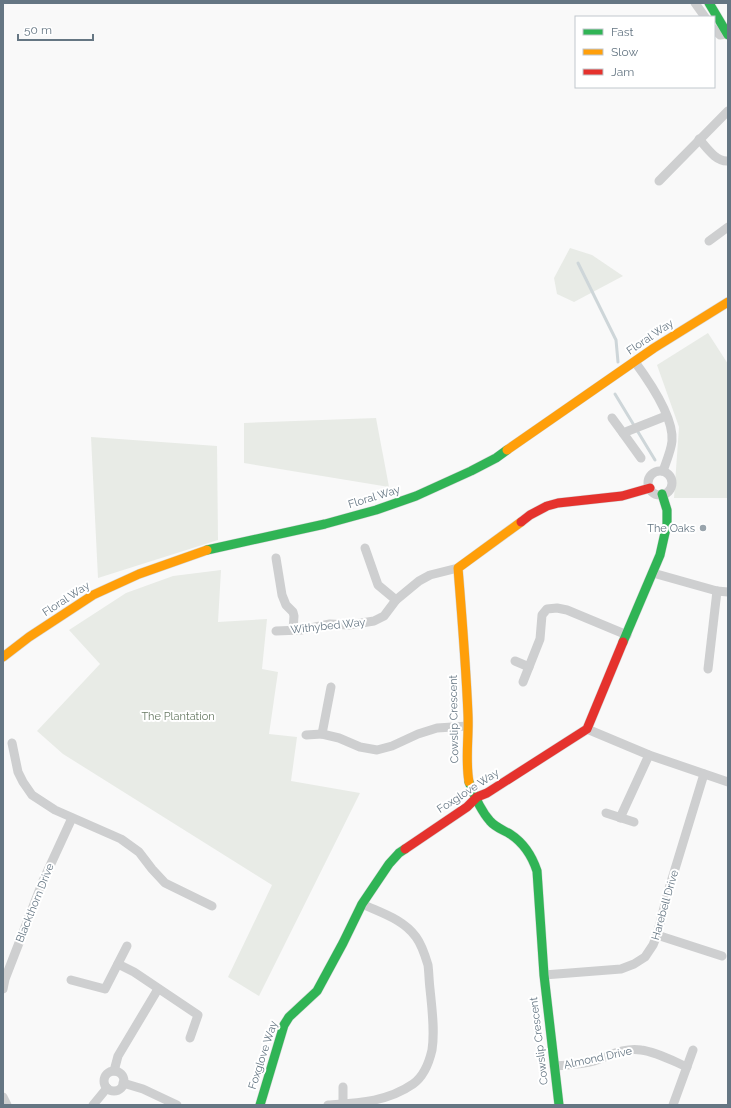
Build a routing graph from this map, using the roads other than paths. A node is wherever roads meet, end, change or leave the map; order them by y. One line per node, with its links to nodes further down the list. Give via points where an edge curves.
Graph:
1 (695, 3): 3 (street)
2 (709, 3): 5 (street)
3 (704, 16)
4 (715, 30): 5 (street, via 720,35)
5 (728, 35)
6 (728, 112): 7 (street)
7 (699, 139): 8 (street, via 715,157); 9 (street)
8 (728, 161)
9 (659, 181)
10 (728, 227): 11 (street)
11 (709, 241)
12 (728, 302): 13 (street, Floral Way)
13 (635, 362): 14 (street, via 654,389); 31 (street, Floral Way, via 496,458 471,471 416,496 376,510 325,524 209,549 139,574 93,595)
14 (666, 416): 16 (street); 18 (street, via 672,431 672,442)
15 (612, 418): 16 (street)
16 (630, 430): 17 (street)
17 (641, 458)
18 (663, 471): 19 (street, via 652,474 649,480); 20 (street, via 669,474 672,481 669,490)
19 (650, 488): 20 (street, via 655,493); 23 (street, via 622,496 547,506 530,515)
20 (662, 494): 24 (street, via 667,510 667,524)
21 (365, 548): 27 (street, via 378,585)
22 (276, 558): 28 (street, via 282,595 294,616)
23 (458, 568): 27 (street, Withybed Way, via 430,576 412,586); 37 (street, Cowslip Crescent)
24 (653, 573): 25 (street); 30 (street)
25 (717, 591): 26 (street); 34 (street)
26 (728, 592)
27 (396, 600): 28 (street, Withybed Way, via 384,616 374,622 330,624)
28 (293, 630): 29 (street, Withybed Way)
29 (276, 631)
30 (627, 635): 33 (street, via 567,610 547,609 542,615 540,639); 38 (street)
31 (3, 657)
32 (515, 661): 33 (street)
33 (529, 667): 35 (street)
34 (708, 669)
35 (522, 682)
36 (331, 687): 39 (street)
37 (468, 726): 39 (street, via 437,728 377,750 360,748 339,738); 45 (street, Cowslip Crescent, via 466,764)
38 (587, 729): 42 (street); 45 (street, Foxglove Way, via 487,793)
39 (322, 734): 40 (street)
40 (306, 735)
41 (12, 743): 47 (street, via 18,772 32,795)
42 (649, 755): 43 (street); 48 (street)
43 (704, 774): 44 (street); 52 (street, Harebell Drive)
44 (728, 782)
45 (476, 797): 50 (street, Foxglove Way, via 467,807 399,853); 56 (street, Cowslip Crescent, via 490,821 515,837 534,862 537,871)
46 (606, 813): 48 (street)
47 (72, 818): 51 (street, via 121,839 139,852 166,883); 58 (street, Blackthorn Drive, via 43,881)
48 (620, 818): 49 (street)
49 (634, 822)
50 (362, 904): 70 (street, via 396,919 417,938 428,966 432,1043 428,1063 413,1084 373,1101); 74 (street, Foxglove Way, via 317,991 284,1025)
51 (212, 906)
52 (657, 935): 54 (street); 56 (street, Harebell Drive, via 645,957 628,967)
53 (126, 946): 55 (street)
54 (722, 956)
55 (118, 964): 57 (street, via 105,989); 59 (street)
56 (544, 975): 62 (street, Cowslip Crescent)
57 (71, 980)
58 (3, 989)
59 (158, 989): 60 (street, via 198,1015); 64 (street, via 118,1056)
60 (190, 1038)
61 (693, 1050): 63 (street)
62 (554, 1066): 63 (street, Almond Drive, via 575,1065 639,1049); 75 (street, Cowslip Crescent)
63 (687, 1067): 76 (street)
64 (114, 1071): 65 (street, via 121,1075); 67 (street, via 105,1076 104,1083)
65 (123, 1083): 67 (street, via 122,1087 113,1091); 73 (street)
66 (343, 1087): 70 (street)
67 (107, 1088): 72 (street)
68 (3, 1097): 71 (street)
69 (328, 1104): 70 (street)
70 (343, 1104)
71 (7, 1105)
72 (93, 1105)
73 (177, 1105)
74 (260, 1105)
75 (559, 1105)
76 (675, 1105)

